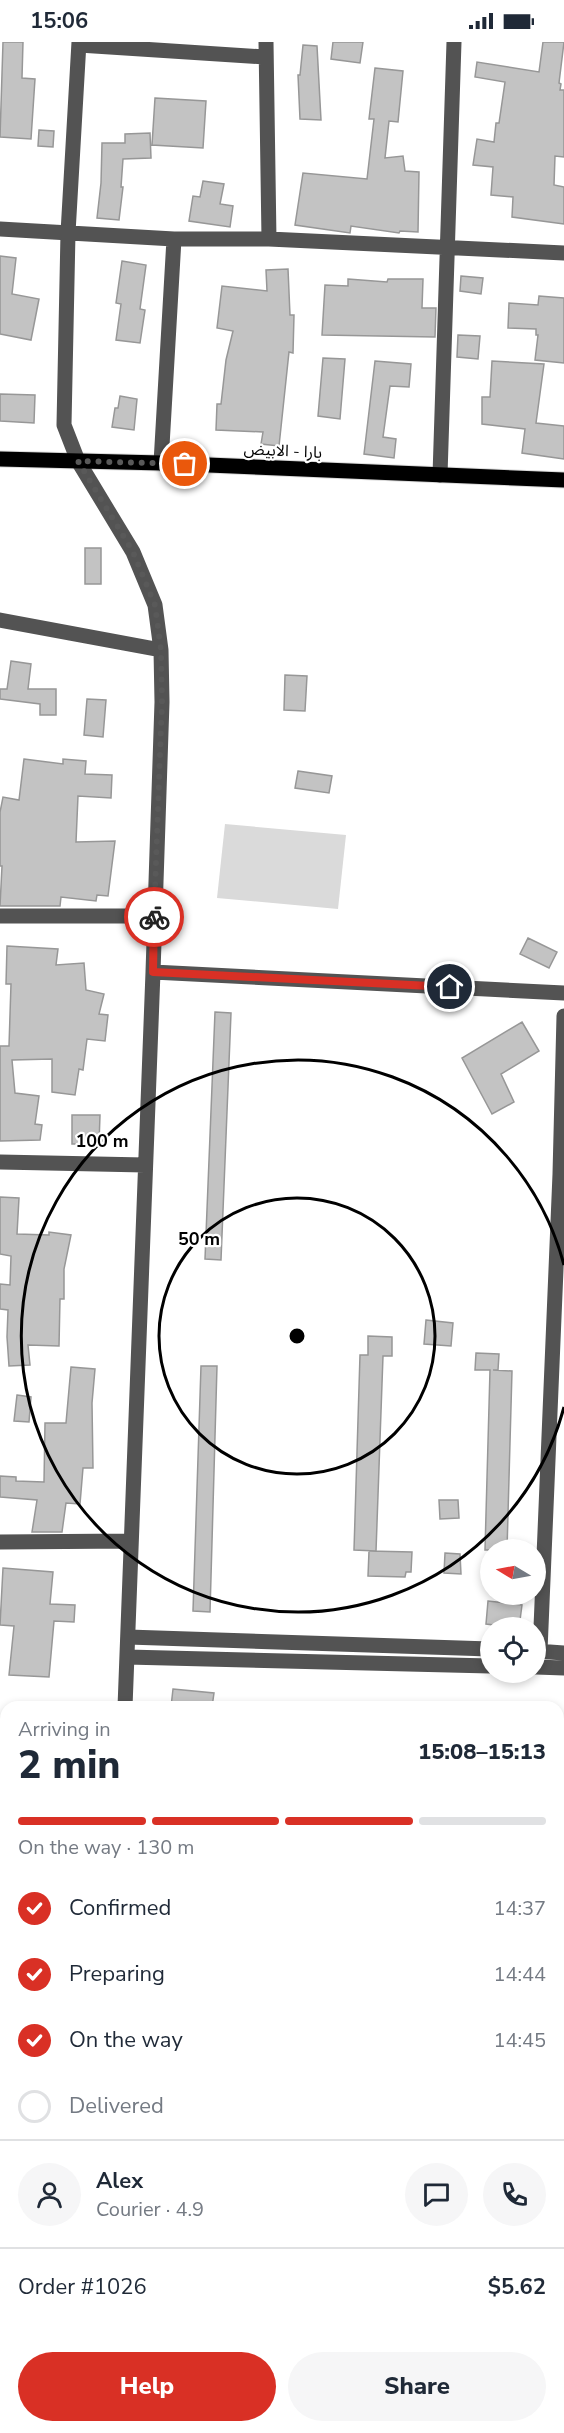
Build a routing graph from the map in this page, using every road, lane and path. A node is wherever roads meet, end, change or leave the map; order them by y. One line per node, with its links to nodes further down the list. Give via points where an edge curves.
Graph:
1 (454, 42): 8 (street)
2 (79, 44): 3 (street); 5 (street)
3 (266, 49): 7 (street)
4 (0, 229): 5 (street)
5 (68, 233): 6 (street); 11 (street, via 64,424)
6 (174, 238): 7 (street); 12 (street)
7 (269, 240): 8 (street)
8 (448, 247): 9 (street); 13 (street)
9 (564, 253)
10 (0, 459): 11 (main road, بارا - الابيض)
11 (78, 461): 12 (main road, بارا - الابيض); 16 (street, via 133,552 155,605)
12 (161, 463): 13 (main road, بارا - الابيض)
13 (440, 475): 14 (main road, بارا - الابيض)
14 (564, 480)
15 (0, 620): 16 (street)
16 (161, 650): 18 (street)
17 (0, 916): 18 (street)
18 (154, 916): 19 (street)
19 (153, 972): 20 (street); 23 (street)
20 (564, 993)
21 (564, 1016): 24 (street)
22 (0, 1162): 23 (street)
23 (145, 1165): 25 (street)
24 (562, 1174): 27 (street)
25 (130, 1541): 26 (street); 28 (street)
26 (0, 1542)
27 (540, 1617)
28 (128, 1637): 29 (street); 32 (street)
29 (480, 1649)
30 (546, 1652): 31 (street)
31 (564, 1653)
32 (127, 1657): 33 (street); 36 (street)
33 (480, 1666)
34 (546, 1667): 35 (street)
35 (564, 1668)
36 (124, 1701)

